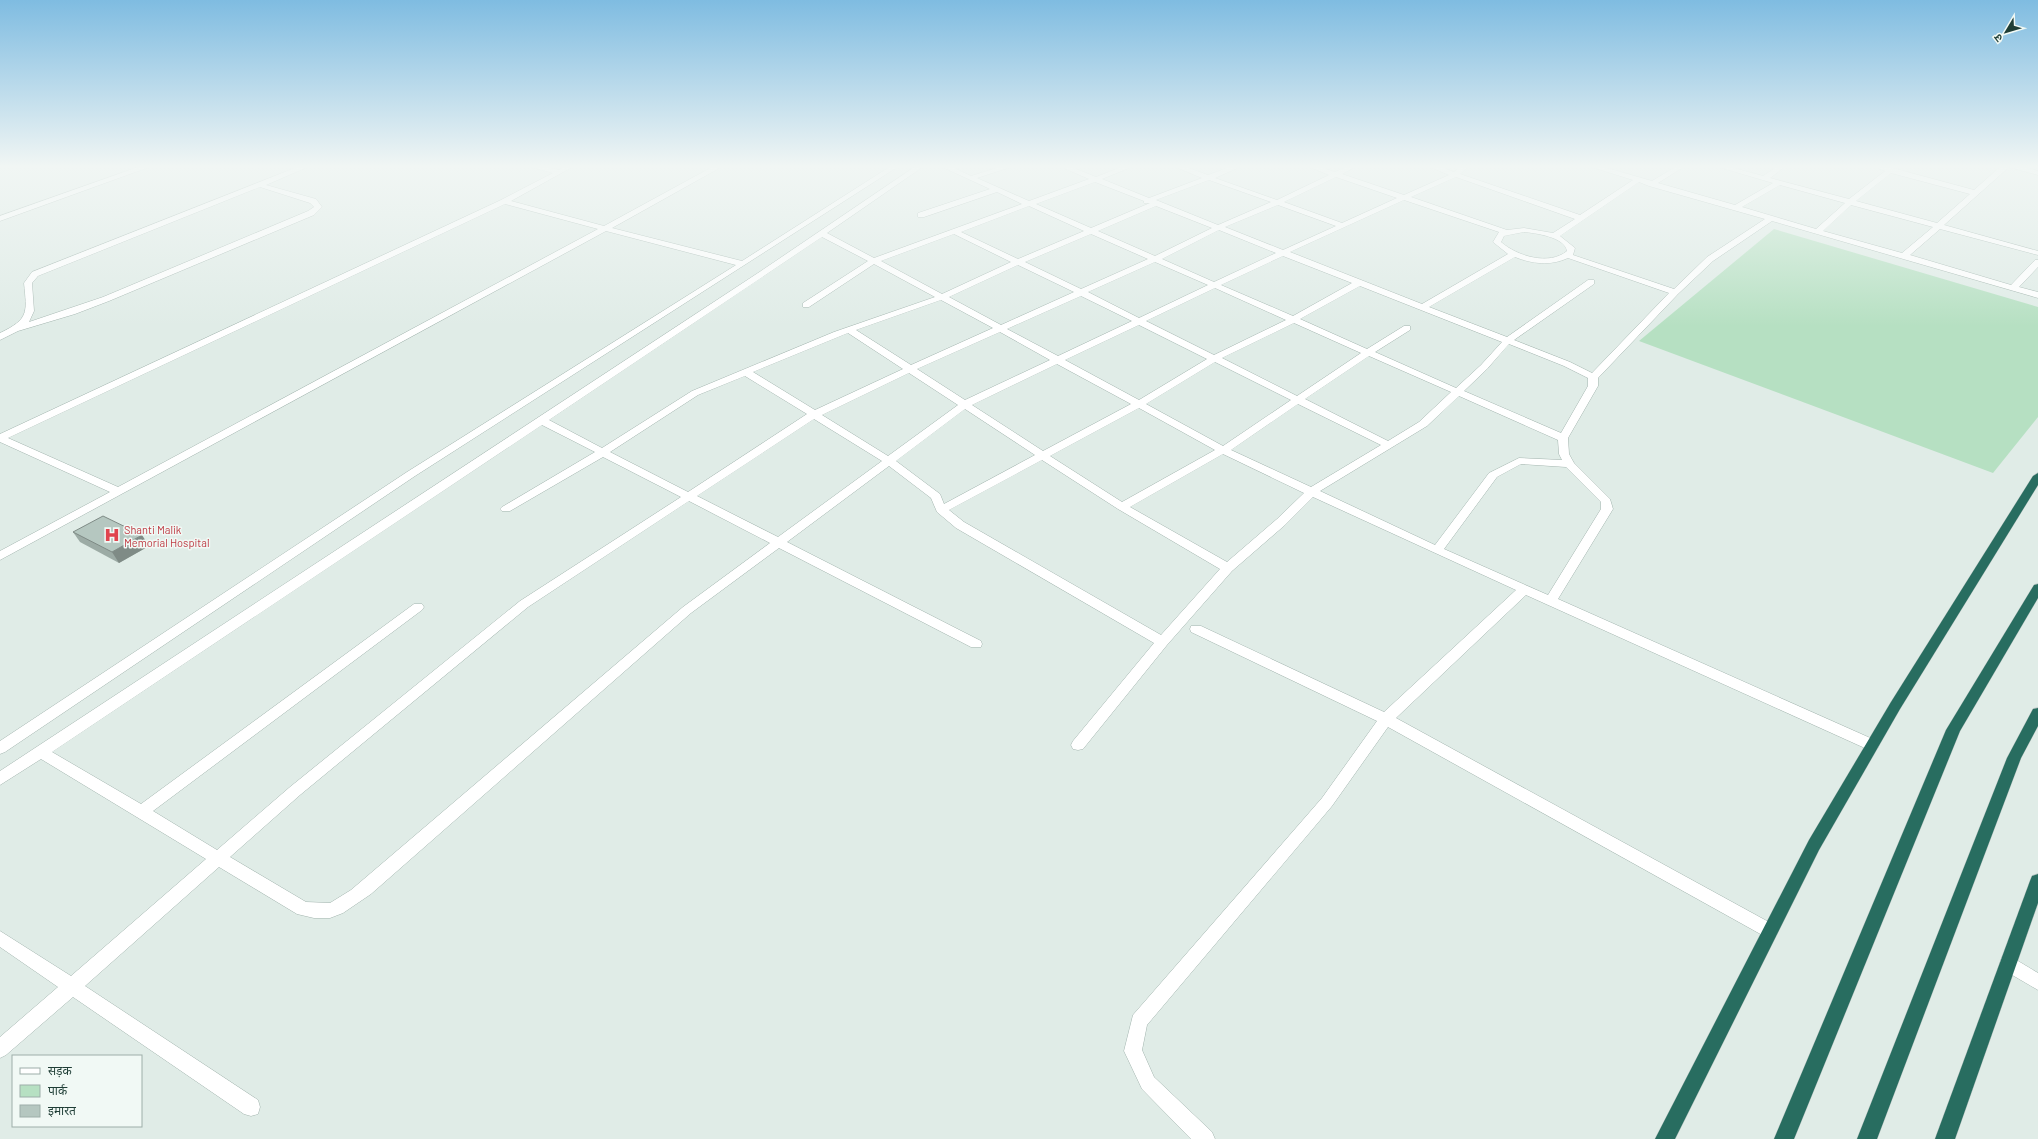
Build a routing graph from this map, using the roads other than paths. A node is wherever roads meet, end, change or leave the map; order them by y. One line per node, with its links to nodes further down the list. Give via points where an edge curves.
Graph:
1 (174, 219): 56 (street, via 35,274 28,283 32,311 25,323)
2 (296, 219): 56 (street, via 106,299)
3 (467, 219): 72 (street)
4 (571, 219): 24 (street)
5 (622, 219): 24 (street)
6 (813, 219): 41 (street)
7 (842, 219): 30 (street)
8 (987, 219): 28 (street)
9 (1064, 219): 26 (street)
10 (1115, 219): 26 (street)
11 (1195, 219): 25 (street)
12 (1238, 219): 25 (street)
13 (1325, 219): 22 (street)
14 (1359, 219): 22 (street)
15 (1467, 219): 29 (street)
16 (1578, 219): 31 (street)
17 (1769, 219): 47 (street, via 1710,259)
18 (1779, 219): 27 (street)
19 (1831, 219): 27 (street)
20 (1912, 219): 23 (street)
21 (1945, 219): 23 (street)
22 (1344, 226): 32 (street)
23 (1937, 226): 33 (street); 36 (street)
24 (606, 228): 41 (street); 81 (street)
25 (1217, 228): 32 (street); 37 (street)
26 (1090, 231): 37 (street); 39 (street)
27 (1818, 231): 36 (street)
28 (955, 232): 38 (street); 39 (street)
29 (1506, 232): 31 (street, via 1529,230); 34 (street, via 1500,234 1497,242 1506,251)
30 (821, 233): 38 (street); 71 (street)
31 (1554, 236): 35 (street, via 1562,239 1571,248)
32 (1282, 253): 43 (street); 44 (street)
33 (2038, 253)
34 (1514, 254): 35 (street, via 1545,260); 51 (street)
35 (1569, 256): 47 (street)
36 (1904, 256): 45 (street)
37 (1155, 259): 44 (street); 46 (street)
38 (874, 261): 49 (street); 50 (street)
39 (1018, 262): 46 (street); 49 (street)
40 (2038, 262): 45 (street)
41 (743, 264): 102 (street, via 411,474)
42 (1592, 282): 59 (street)
43 (1358, 283): 51 (street); 52 (street)
44 (1214, 285): 52 (street); 53 (street)
45 (2014, 287): 48 (street)
46 (1080, 292): 53 (street); 54 (street)
47 (1675, 292): 65 (street)
48 (2038, 295)
49 (942, 297): 54 (street); 57 (street)
50 (806, 305)
51 (1422, 308): 59 (street)
52 (1293, 320): 60 (street); 61 (street)
53 (1140, 321): 61 (street); 62 (street)
54 (999, 328): 62 (street); 63 (street)
55 (1407, 328): 60 (street)
56 (16, 329): 58 (street)
57 (850, 330): 63 (street); 64 (street)
58 (0, 337)
59 (1507, 341): 65 (street); 66 (street)
60 (1367, 353): 66 (street); 67 (street)
61 (1215, 358): 67 (street); 69 (street)
62 (1058, 360): 68 (street); 69 (street)
63 (910, 369): 68 (street); 70 (street)
64 (746, 372): 70 (street); 76 (street, via 695,393)
65 (1593, 377): 73 (street, via 1593,386)
66 (1457, 392): 73 (street); 74 (street, via 1423,424)
67 (1298, 399): 74 (street); 75 (street)
68 (965, 404): 77 (street); 78 (street)
69 (1139, 404): 75 (street); 77 (street)
70 (815, 414): 78 (street); 83 (street)
71 (540, 420): 76 (street); 103 (street)
72 (0, 438): 81 (street)
73 (1563, 438): 79 (street, via 1564,454)
74 (1389, 445): 82 (street)
75 (1223, 450): 82 (street); 84 (street)
76 (603, 452): 83 (street); 85 (street)
77 (1043, 456): 84 (street); 86 (street)
78 (888, 460): 86 (street, via 936,496); 87 (street)
79 (1568, 463): 88 (street, via 1519,461 1493,475); 93 (street, via 1606,501 1607,509)
80 (2038, 476): 101 (highway)
81 (117, 491): 89 (street)
82 (1311, 492): 88 (street); 90 (street)
83 (690, 497): 87 (street); 106 (street, via 524,604)
84 (1122, 507): 90 (street)
85 (506, 509)
86 (940, 510): 96 (street, via 960,525)
87 (779, 543): 97 (street); 106 (street, via 687,610 366,889 344,905 332,911 319,913 303,909)
88 (1437, 550): 92 (street)
89 (0, 556)
90 (1228, 568): 96 (street)
91 (2038, 588): 117 (highway, via 1953,730)
92 (1524, 589): 93 (street); 99 (street)
93 (1551, 601): 101 (street)
94 (418, 607): 105 (street)
95 (1196, 629): 99 (street)
96 (1162, 642): 100 (street)
97 (976, 644)
98 (2038, 713): 118 (highway, via 2014,758)
99 (1386, 720): 108 (street); 115 (street, via 1327,802 1139,1021 1133,1051 1148,1083)
100 (1078, 745)
101 (1872, 745): 108 (highway, via 1814,845)
102 (0, 748)
103 (41, 752): 104 (street); 105 (street)
104 (0, 779)
105 (142, 812): 106 (street)
106 (217, 858): 112 (street)
107 (2038, 881): 110 (highway)
108 (1770, 931): 116 (highway)
109 (0, 938): 112 (street)
110 (2008, 963): 111 (street); 119 (highway)
111 (2038, 982)
112 (72, 986): 113 (street); 114 (street)
113 (0, 1049)
114 (251, 1107)
115 (1205, 1139)
116 (1665, 1139)
117 (1784, 1139)
118 (1867, 1139)
119 (1945, 1139)

